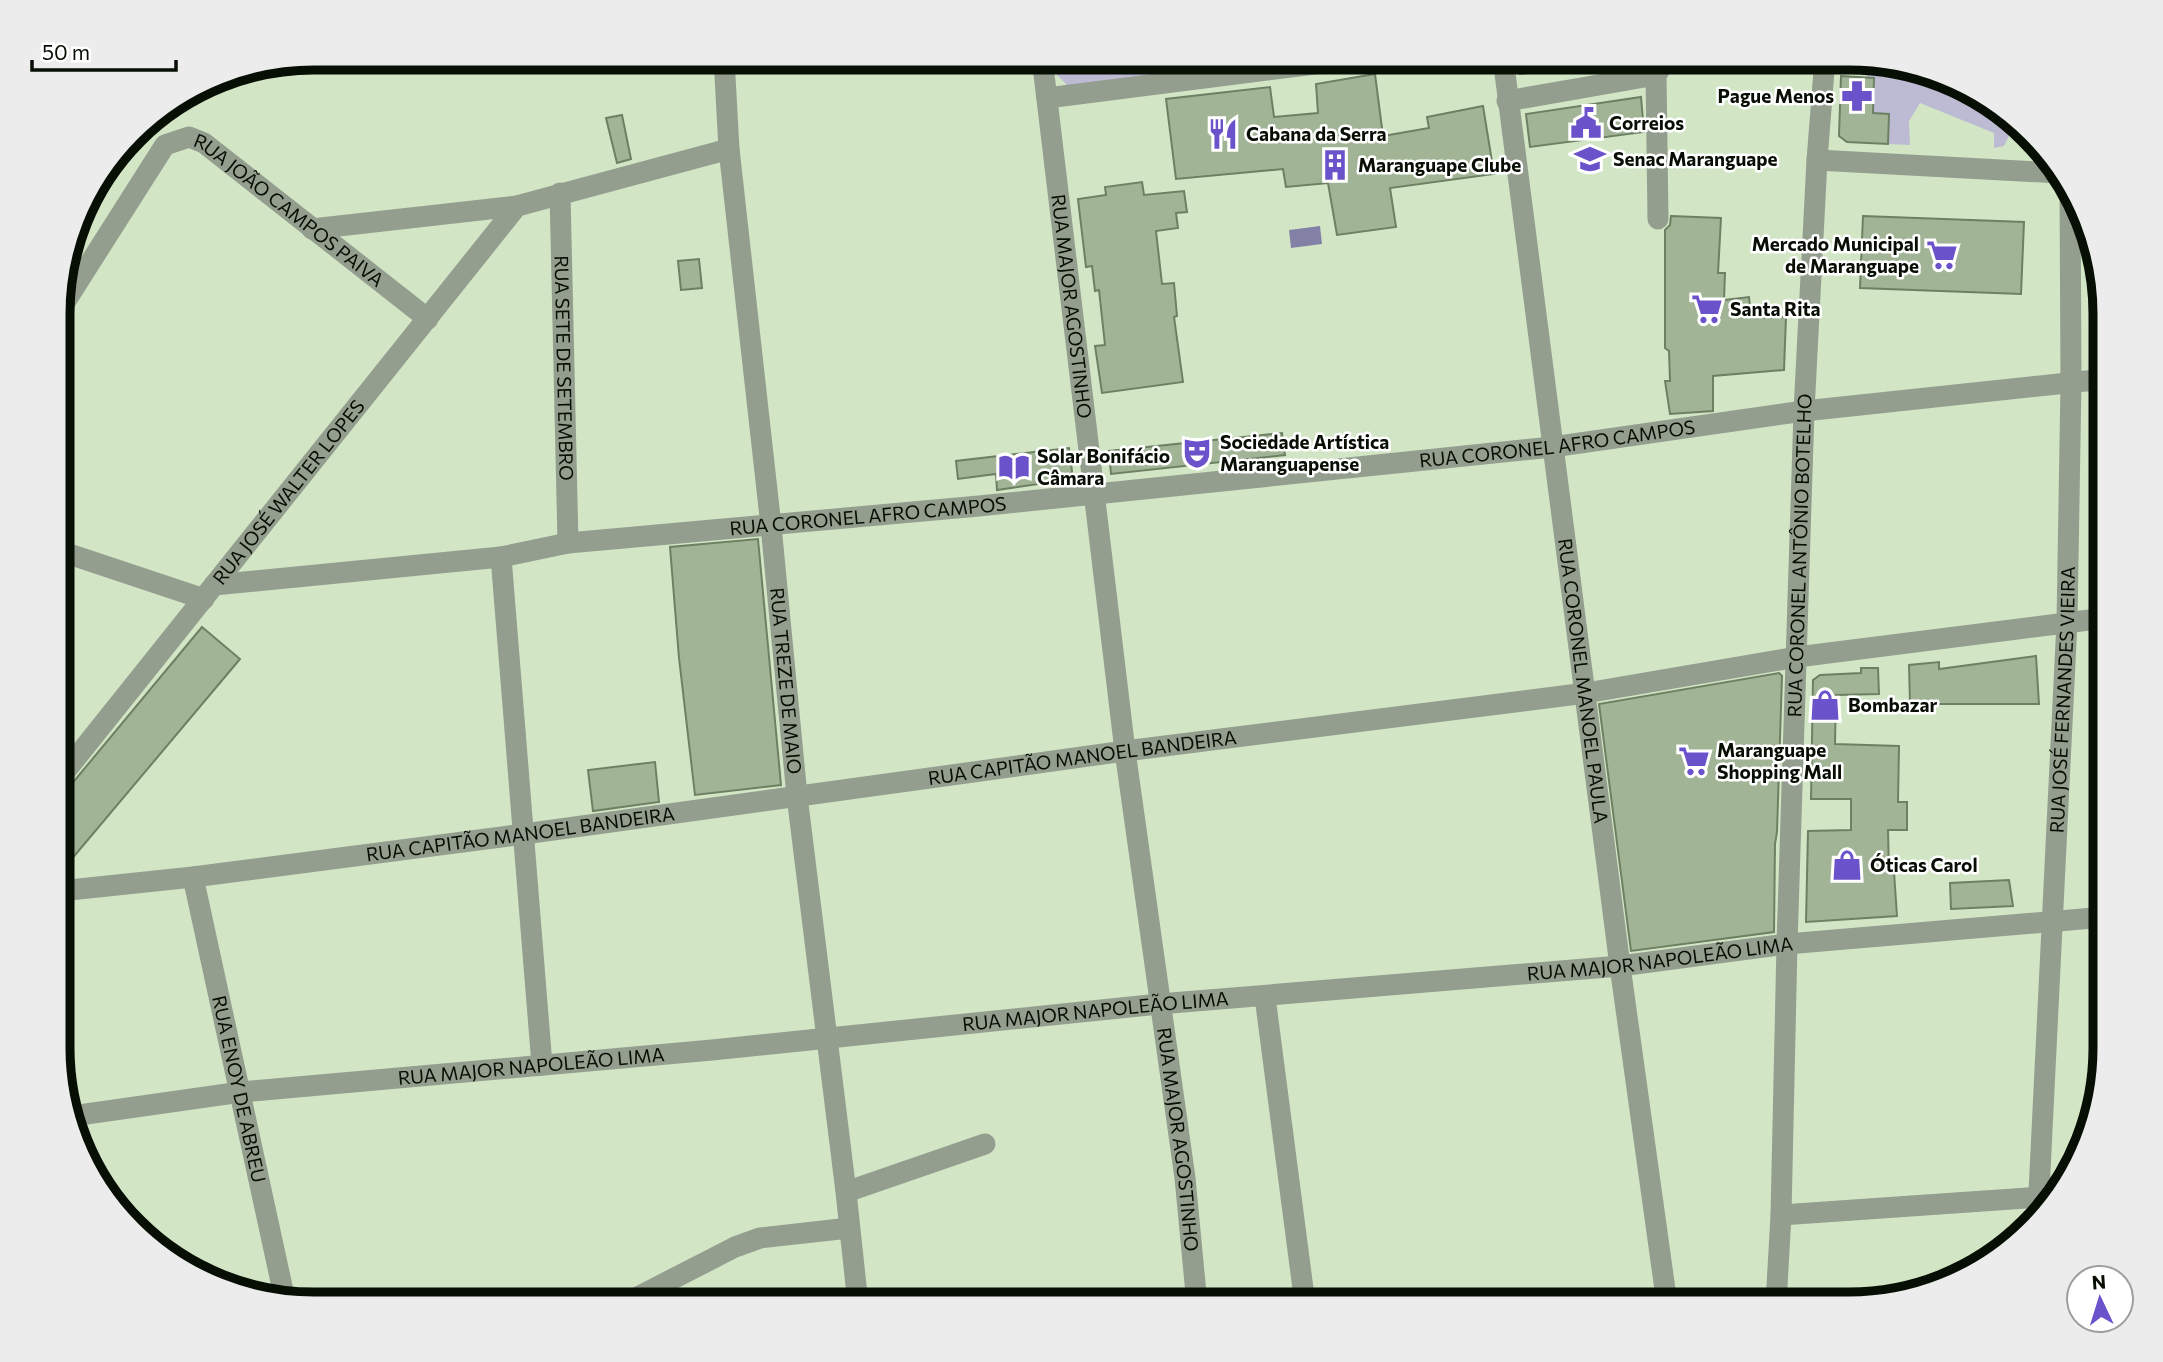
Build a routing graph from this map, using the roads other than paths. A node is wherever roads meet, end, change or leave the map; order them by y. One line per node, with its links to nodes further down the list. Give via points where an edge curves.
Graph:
1 (1268, 70): 8 (street)
2 (1504, 70): 9 (street, RUA CORONEL MANOEL PAULA)
3 (1644, 70): 9 (street)
4 (1662, 70): 16 (street)
5 (1824, 70): 11 (street, RUA CORONEL ANTÔNIO BOTELHO)
6 (725, 71): 10 (street, RUA TREZE DE MAIO)
7 (1044, 71): 8 (street, RUA MAJOR AGOSTINHO)
8 (1047, 99): 24 (street, RUA MAJOR AGOSTINHO)
9 (1507, 101): 23 (street, RUA CORONEL MANOEL PAULA)
10 (729, 149): 13 (street); 25 (street, RUA TREZE DE MAIO)
11 (1817, 160): 12 (street); 22 (street, RUA CORONEL ANTÔNIO BOTELHO)
12 (2046, 172)
13 (560, 193): 14 (street); 26 (street, RUA SETE DE SETEMBRO)
14 (517, 206): 17 (street); 19 (street, RUA JOSÉ WALTER LOPES)
15 (2070, 211): 21 (street, RUA JOSÉ FERNANDES VIEIRA)
16 (1658, 219)
17 (312, 229): 18 (street, RUA JOÃO CAMPOS PAIVA, via 204,143 189,137 165,145); 19 (street, RUA JOÃO CAMPOS PAIVA)
18 (71, 292)
19 (428, 319): 29 (street, RUA JOSÉ WALTER LOPES)
20 (2092, 380): 21 (street, RUA CORONEL AFRO CAMPOS)
21 (2071, 382): 22 (street, RUA CORONEL AFRO CAMPOS); 31 (street, RUA JOSÉ FERNANDES VIEIRA)
22 (1804, 411): 23 (street, RUA CORONEL AFRO CAMPOS); 32 (street, RUA CORONEL ANTÔNIO BOTELHO)
23 (1552, 447): 24 (street, RUA CORONEL AFRO CAMPOS); 33 (street, RUA CORONEL MANOEL PAULA)
24 (1094, 493): 25 (street, RUA CORONEL AFRO CAMPOS); 34 (street, RUA MAJOR AGOSTINHO)
25 (771, 526): 26 (street, RUA CORONEL AFRO CAMPOS); 36 (street, RUA TREZE DE MAIO)
26 (568, 543): 28 (street, RUA CORONEL AFRO CAMPOS)
27 (70, 554): 29 (street)
28 (502, 557): 29 (street, RUA CORONEL AFRO CAMPOS); 37 (street)
29 (209, 592): 35 (street, RUA JOSÉ WALTER LOPES)
30 (2092, 619): 31 (street, RUA CAPITÃO MANOEL BANDEIRA)
31 (2067, 622): 32 (street, RUA CAPITÃO MANOEL BANDEIRA); 41 (street, RUA JOSÉ FERNANDES VIEIRA)
32 (1797, 657): 33 (street, RUA CAPITÃO MANOEL BANDEIRA); 42 (street, RUA CORONEL ANTÔNIO BOTELHO)
33 (1586, 693): 34 (street, RUA CAPITÃO MANOEL BANDEIRA); 43 (street, RUA CORONEL MANOEL PAULA)
34 (1125, 751): 36 (street, RUA CAPITÃO MANOEL BANDEIRA); 45 (street, RUA MAJOR AGOSTINHO)
35 (70, 766)
36 (797, 796): 37 (street, RUA CAPITÃO MANOEL BANDEIRA); 46 (street, RUA TREZE DE MAIO)
37 (524, 834): 38 (street, RUA CAPITÃO MANOEL BANDEIRA); 47 (street)
38 (193, 877): 39 (street, RUA CAPITÃO MANOEL BANDEIRA); 48 (street, RUA ENOY DE ABREU)
39 (70, 890)
40 (2092, 918): 41 (street, RUA MAJOR NAPOLEÃO LIMA)
41 (2053, 920): 42 (street, RUA MAJOR NAPOLEÃO LIMA); 52 (street, RUA JOSÉ FERNANDES VIEIRA)
42 (1787, 944): 43 (street, RUA MAJOR NAPOLEÃO LIMA); 54 (street, RUA CORONEL ANTÔNIO BOTELHO)
43 (1620, 966): 44 (street, RUA MAJOR NAPOLEÃO LIMA); 59 (street, RUA CORONEL MANOEL PAULA)
44 (1265, 997): 45 (street, RUA MAJOR NAPOLEÃO LIMA); 58 (street)
45 (1159, 1004): 46 (street, RUA MAJOR NAPOLEÃO LIMA); 57 (street, RUA MAJOR AGOSTINHO, via 1185,1178)
46 (827, 1037): 47 (street, RUA MAJOR NAPOLEÃO LIMA); 51 (street, RUA TREZE DE MAIO)
47 (542, 1065): 48 (street, RUA MAJOR NAPOLEÃO LIMA)
48 (241, 1092): 49 (street, RUA MAJOR NAPOLEÃO LIMA); 56 (street, RUA ENOY DE ABREU)
49 (81, 1117)
50 (985, 1144): 51 (street)
51 (846, 1192): 55 (street, RUA TREZE DE MAIO)
52 (2044, 1193)
53 (2038, 1201): 54 (street)
54 (1781, 1215): 60 (street, RUA CORONEL ANTÔNIO BOTELHO)
55 (849, 1228): 61 (street, via 760,1238); 62 (street, RUA TREZE DE MAIO)
56 (283, 1290)
57 (1196, 1291)
58 (1303, 1291)
59 (1665, 1291)
60 (1777, 1291)
61 (648, 1292)
62 (857, 1292)

